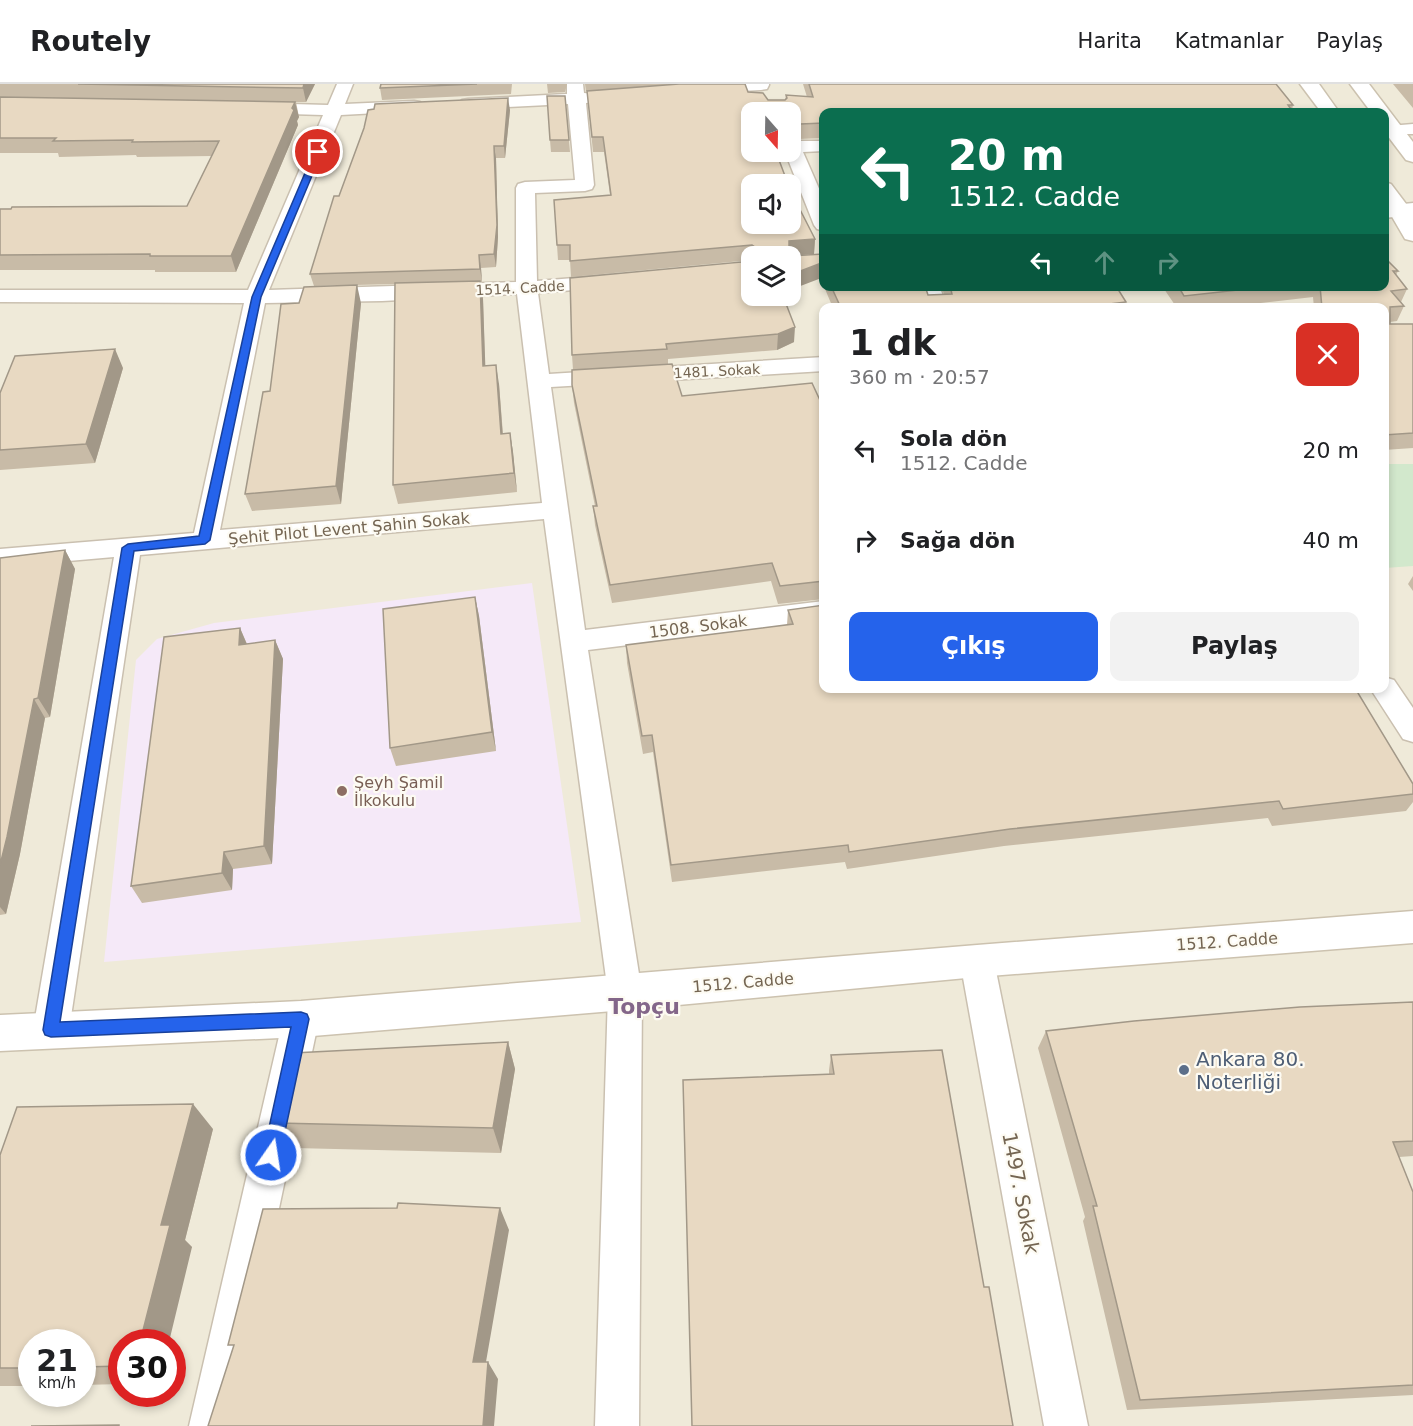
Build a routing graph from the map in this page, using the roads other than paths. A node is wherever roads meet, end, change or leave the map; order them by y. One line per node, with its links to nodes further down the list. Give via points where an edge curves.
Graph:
1 (345, 84): 14 (street)
2 (1309, 84): 12 (street)
3 (1359, 84): 13 (street)
4 (761, 85): 5 (street); 8 (street)
5 (692, 90)
6 (576, 91): 7 (street); 9 (street); 25 (street, via 585,185 525,188)
7 (600, 97)
8 (770, 102)
9 (450, 105)
10 (427, 106): 14 (street)
11 (243, 108): 14 (street)
12 (1327, 108)
13 (1378, 108)
14 (335, 110): 27 (street)
15 (1397, 125): 18 (street)
16 (801, 145): 17 (street)
17 (819, 146)
18 (1413, 156)
19 (799, 162): 22 (street)
20 (1389, 195): 21 (street)
21 (1399, 210): 23 (street)
22 (819, 212)
23 (1413, 234)
24 (633, 279): 25 (street, 1514. Cadde)
25 (527, 289): 27 (street, 1514. Cadde); 29 (street)
26 (0, 296): 27 (street, 1514. Cadde)
27 (256, 297): 31 (street)
28 (819, 364): 29 (street, 1481. Sokak)
29 (538, 381): 30 (street)
30 (555, 510): 31 (street, Şehit Pilot Levent Şahin Sokak); 35 (street)
31 (205, 540): 32 (street, Şehit Pilot Levent Şahin Sokak)
32 (128, 548): 33 (street, Şehit Pilot Levent Şahin Sokak); 42 (street)
33 (0, 558)
34 (819, 612): 35 (street, 1508. Sokak)
35 (573, 642): 40 (street)
36 (1387, 693): 37 (street)
37 (1413, 731)
38 (1413, 927): 39 (street, 1512. Cadde)
39 (977, 961): 40 (street, 1512. Cadde); 46 (street, 1497. Sokak)
40 (625, 993): 41 (street, 1512. Cadde); 45 (street)
41 (301, 1019): 42 (street, 1512. Cadde); 44 (street)
42 (51, 1030): 43 (street, 1512. Cadde)
43 (0, 1033)
44 (211, 1426)
45 (617, 1426)
46 (1066, 1426)

